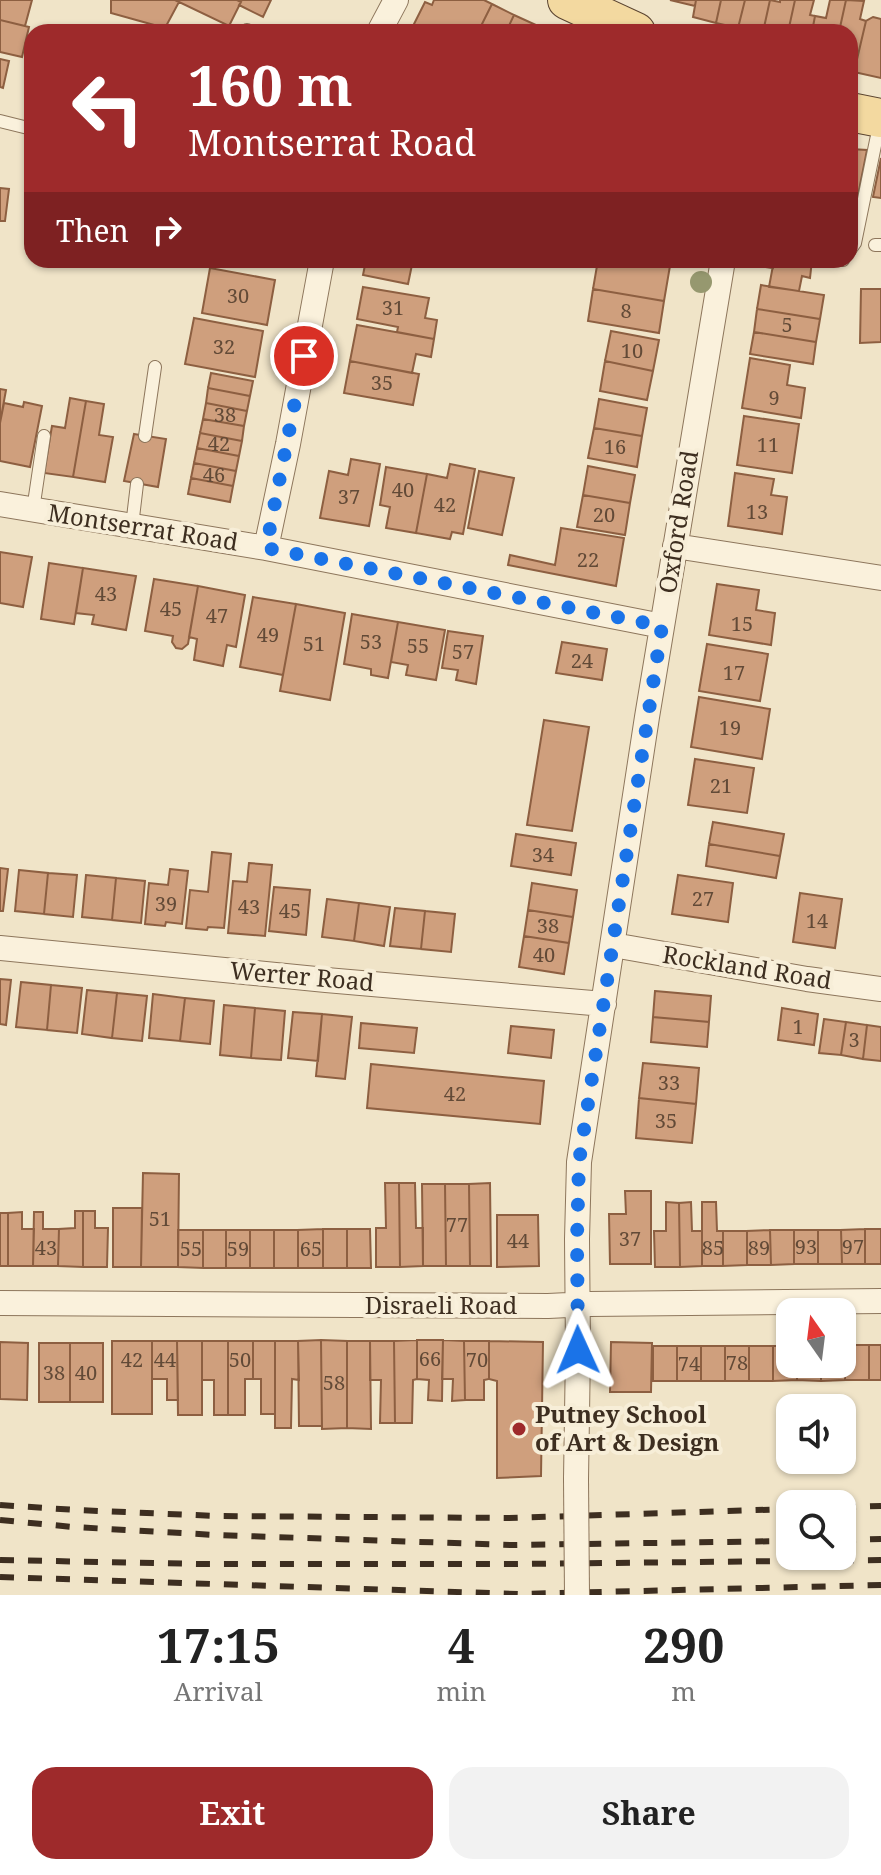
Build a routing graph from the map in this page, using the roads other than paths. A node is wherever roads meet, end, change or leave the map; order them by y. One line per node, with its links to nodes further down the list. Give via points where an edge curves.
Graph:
1 (396, 0): 4 (street)
2 (567, 0): 3 (main road)
3 (621, 17)
4 (383, 24)
5 (858, 114): 6 (main road)
6 (881, 118): 9 (lane)
7 (0, 121): 8 (lane)
8 (24, 127)
9 (858, 229)
10 (321, 268): 20 (street)
11 (722, 268): 19 (street, Oxford Road)
12 (155, 367): 14 (lane)
13 (44, 436): 17 (lane)
14 (145, 436)
15 (137, 484): 18 (lane)
16 (0, 504): 17 (street, Montserrat Road)
17 (33, 510): 18 (street, Montserrat Road)
18 (132, 526): 20 (street, Montserrat Road)
19 (675, 546): 21 (street); 22 (street, Oxford Road)
20 (266, 548): 22 (street, Montserrat Road)
21 (881, 578)
22 (662, 626): 23 (street, Oxford Road)
23 (613, 945): 25 (street, Rockland Road); 26 (street, Oxford Road)
24 (0, 948): 26 (street, Werter Road)
25 (881, 989)
26 (604, 1004): 29 (street, Oxford Road, via 579,1162)
27 (881, 1301): 29 (street, Disraeli Road)
28 (0, 1303): 29 (street, Disraeli Road)
29 (577, 1304): 30 (street, Oxford Road, bridge)
30 (577, 1595)

